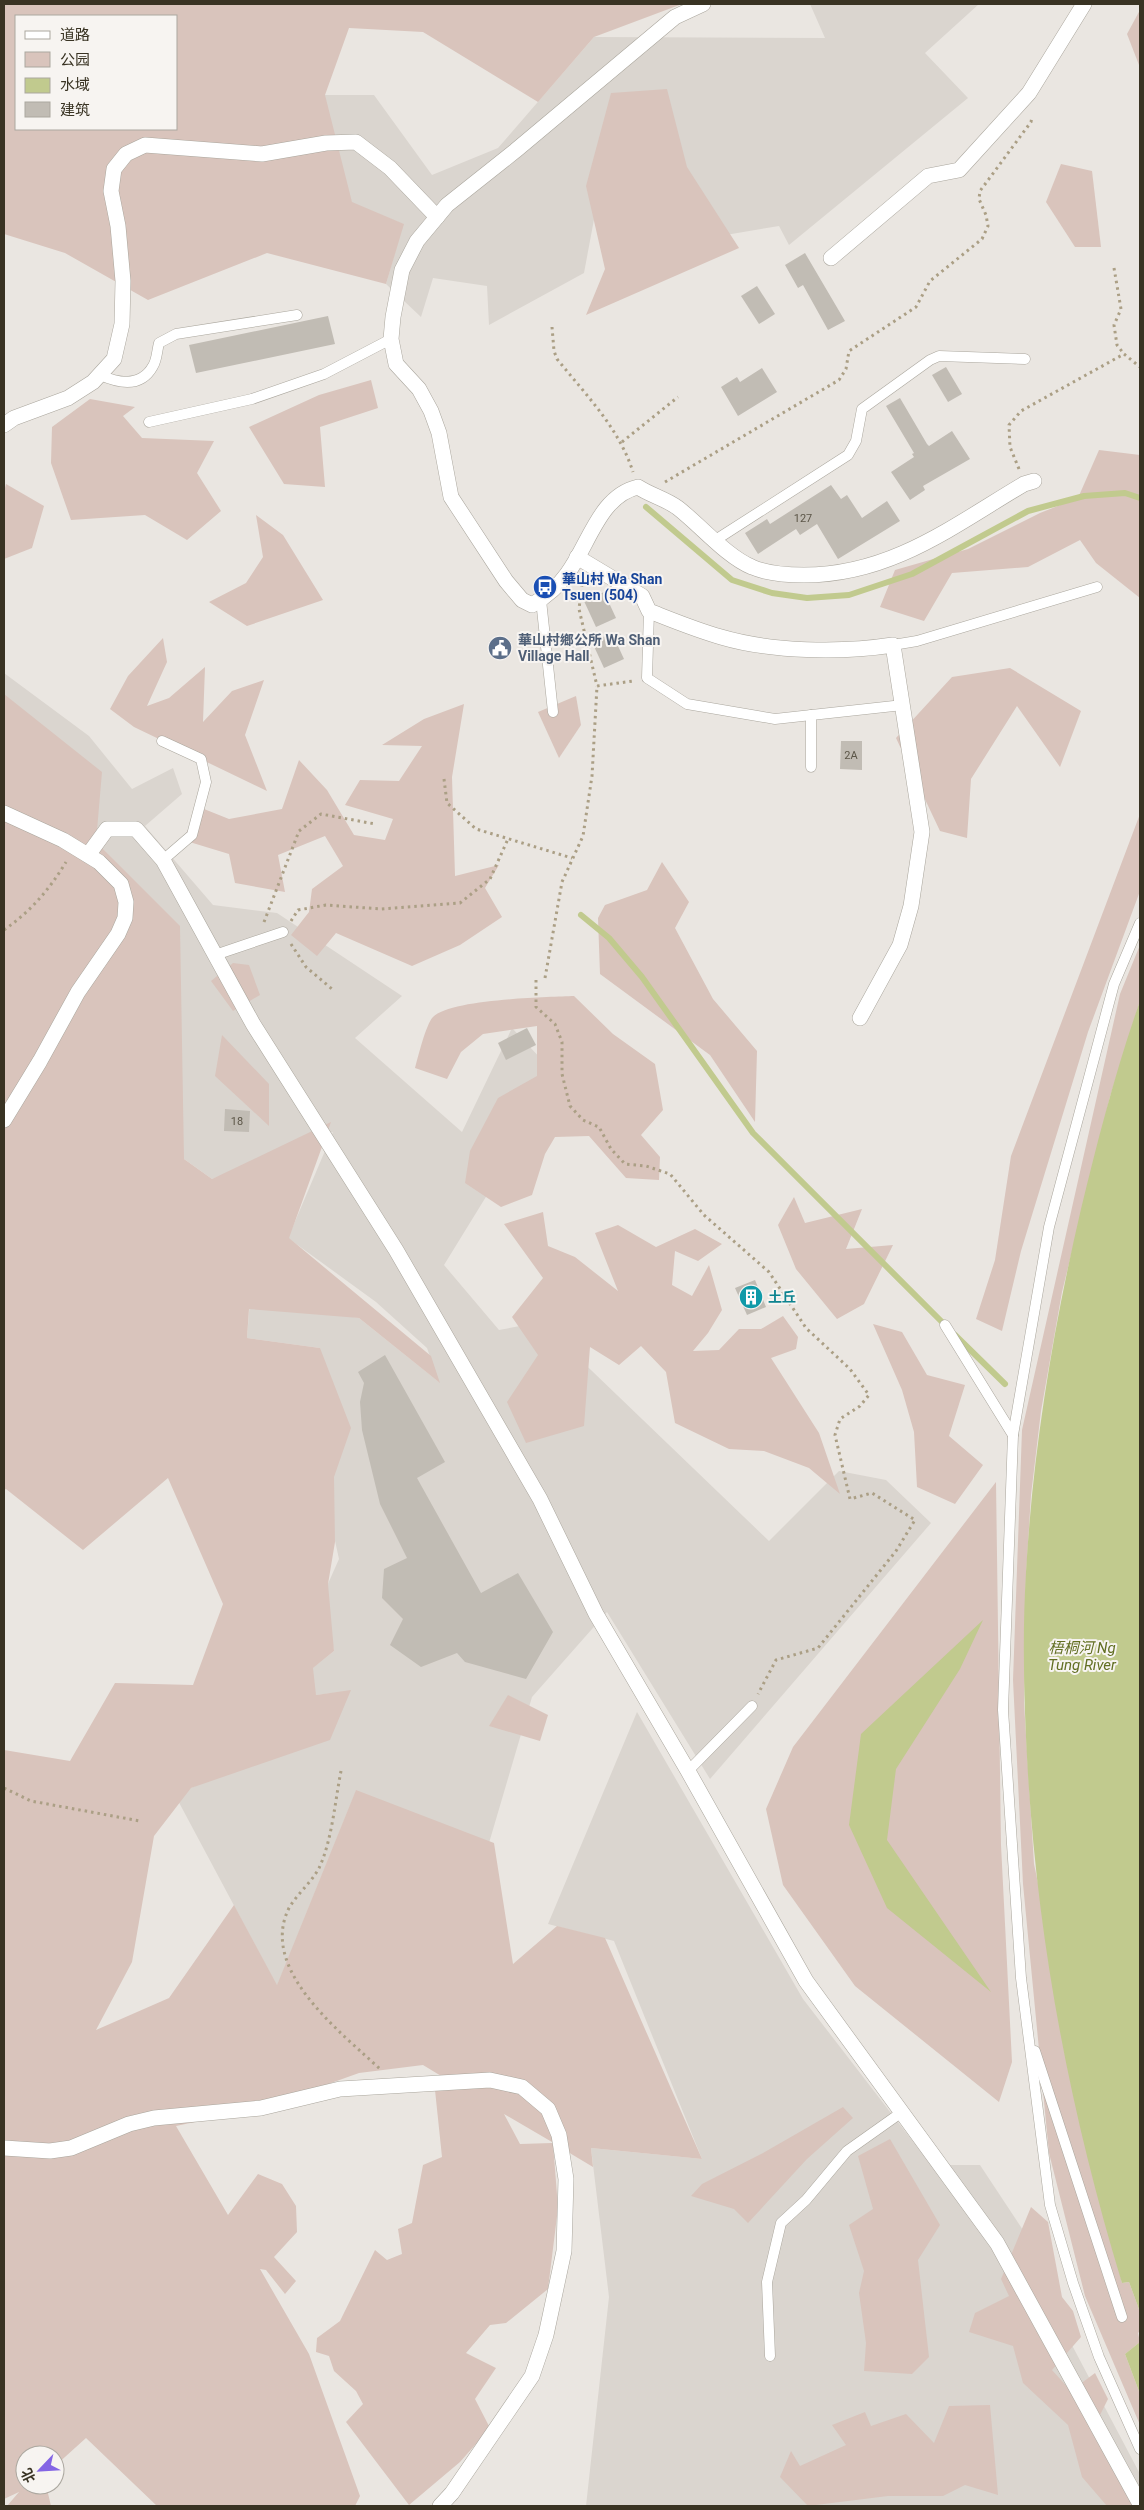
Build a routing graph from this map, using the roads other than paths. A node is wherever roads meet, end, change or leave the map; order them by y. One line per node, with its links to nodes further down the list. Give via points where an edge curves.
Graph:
1 (703, 4): 3 (street, via 675,17 447,205)
2 (1084, 4): 4 (street, via 1028,93 959,170 928,176)
3 (437, 217): 6 (street, via 417,241 402,270); 8 (street, via 390,168 356,142 326,143 262,154 145,145 126,154 114,169 111,191 122,272 122,324 114,359)
4 (831, 258)
5 (297, 315): 8 (lane, via 176,334 159,343 153,366 143,376 129,383)
6 (391, 339): 9 (lane, via 324,374 252,399); 15 (street, via 396,364 419,389 439,432 451,497 522,600 532,605)
7 (1025, 359): 12 (lane, via 939,356 930,360 862,408 856,441 848,455)
8 (100, 375): 10 (street, via 68,398 14,418)
9 (149, 422)
10 (4, 425)
11 (1029, 482): 12 (street, via 915,549 875,566 823,575 782,575 751,567)
12 (714, 540): 13 (street, via 676,507 638,487 626,490 605,508)
13 (577, 557): 15 (street, via 567,575); 16 (street, via 642,596)
14 (1097, 587): 17 (lane, via 917,642)
15 (541, 600): 19 (lane)
16 (648, 611): 17 (street, via 722,638 786,648 869,649); 20 (lane, via 647,678 687,704 775,719)
17 (893, 645): 18 (street)
18 (903, 705): 20 (lane); 29 (street, via 922,832 900,945)
19 (553, 712)
20 (811, 714): 22 (lane)
21 (162, 741): 25 (lane, via 201,759 206,782 192,834)
22 (811, 767)
23 (4, 813): 24 (street)
24 (88, 855): 25 (street, via 107,829 136,829); 30 (street, via 108,870 123,889 126,909 122,926 81,987)
25 (163, 860): 28 (street)
26 (1140, 923): 32 (lane, via 1114,984 1049,1226)
27 (283, 932): 28 (lane)
28 (215, 955): 34 (street, via 253,1024 396,1250 540,1498 596,1614)
29 (860, 1018)
30 (4, 1120)
31 (945, 1325): 32 (lane)
32 (1013, 1435): 35 (lane, via 1003,1710 1021,1978)
33 (752, 1706): 34 (lane)
34 (688, 1771): 36 (street, via 806,1980)
35 (1028, 2028): 38 (lane); 40 (lane, via 1050,2205 1099,2358)
36 (902, 2112): 39 (lane, via 847,2151 806,2200 781,2223 767,2282); 41 (street, via 997,2243)
37 (4, 2148): 42 (street, via 50,2151 70,2148 129,2124 154,2118 261,2108 340,2089 490,2080 522,2088 548,2109 560,2135 566,2179 564,2251 546,2335 532,2376)
38 (1122, 2317)
39 (770, 2356)
40 (1140, 2449)
41 (1140, 2504)
42 (440, 2506)

